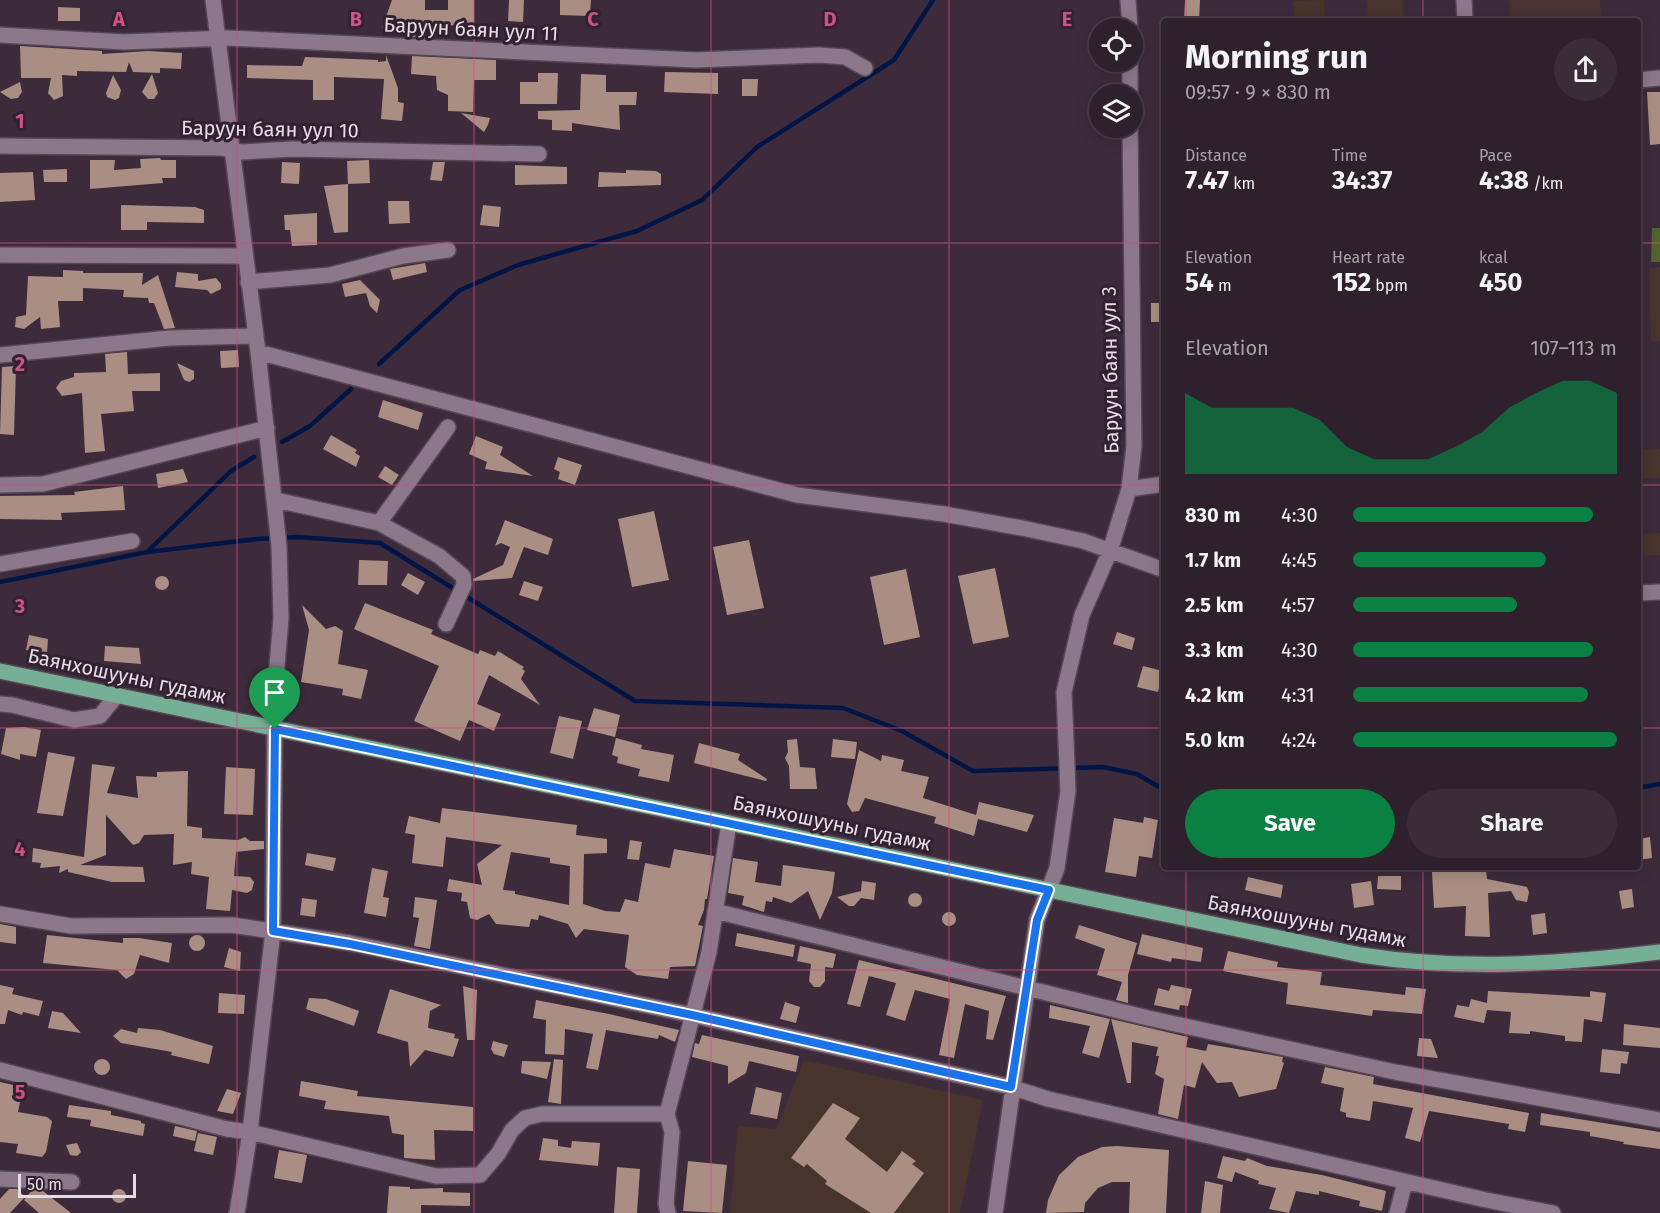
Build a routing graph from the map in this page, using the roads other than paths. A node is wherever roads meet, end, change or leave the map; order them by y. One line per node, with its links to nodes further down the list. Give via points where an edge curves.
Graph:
1 (213, 0): 7 (street)
2 (1128, 0): 4 (street)
3 (1464, 0): 5 (street)
4 (1129, 18)
5 (1465, 18)
6 (0, 35): 7 (street, Баруун баян уул 11, via 124,42)
7 (217, 38): 8 (street, Баруун баян уул 11, via 696,60 819,55 844,57); 13 (street)
8 (865, 68)
9 (1660, 78): 10 (street)
10 (1641, 80)
11 (1130, 138): 26 (street, Баруун баян уул 3, via 1134,446)
12 (0, 146): 13 (street, Баруун баян уул 10)
13 (231, 149): 14 (street, Баруун баян уул 10); 17 (street)
14 (539, 153)
15 (448, 250): 18 (street, via 403,256 330,275)
16 (0, 255): 17 (street)
17 (245, 256): 18 (street)
18 (248, 282): 19 (street)
19 (255, 336): 20 (street); 21 (street, via 170,338)
20 (258, 352): 22 (street); 30 (street, via 798,495 1022,528)
21 (0, 355)
22 (267, 428): 25 (street, via 43,484); 27 (street)
23 (448, 428): 28 (street)
24 (1161, 484): 26 (street)
25 (0, 485)
26 (1129, 489): 30 (street, Баруун баян уул 3)
27 (276, 500): 28 (street); 39 (street, via 281,618)
28 (379, 523): 35 (street, via 439,556 463,576 464,585)
29 (132, 541): 31 (street)
30 (1110, 551): 32 (street); 41 (street, Баруун баян уул 3, via 1082,615 1064,692 1068,791 1057,868)
31 (0, 564)
32 (1161, 569)
33 (1660, 592): 34 (street)
34 (1641, 593)
35 (446, 624)
36 (0, 671): 37 (main road, Баянхошууны гудамж)
37 (117, 695): 38 (street, via 100,716 74,720); 39 (main road, Баянхошууны гудамж)
38 (0, 704)
39 (275, 729): 40 (main road, Баянхошууны гудамж); 44 (street)
40 (729, 823): 41 (main road, Баянхошууны гудамж); 42 (street)
41 (1049, 890): 45 (main road, Баянхошууны гудамж, via 1322,948 1426,963 1532,965); 46 (street, Баруун баян уул 3, via 1037,920)
42 (715, 910): 46 (street); 47 (street, via 709,952)
43 (0, 914): 44 (street, via 70,926 200,924)
44 (273, 931): 47 (street); 52 (street)
45 (1660, 952)
46 (1027, 988): 49 (street, Баруун баян уул 3); 51 (street, via 1395,1072)
47 (692, 1015): 49 (street); 50 (street)
48 (0, 1070): 52 (street, via 227,1129)
49 (1011, 1087): 55 (street); 58 (street, Баруун баян уул 3)
50 (668, 1114): 52 (street, via 542,1114 525,1118 480,1175 436,1176); 57 (street, via 672,1132)
51 (1660, 1120)
52 (250, 1131): 56 (street)
53 (0, 1179): 54 (street)
54 (72, 1182)
55 (1405, 1182): 59 (street); 60 (street)
56 (237, 1213)
57 (668, 1213)
58 (995, 1213)
59 (1397, 1213)
60 (1553, 1213)

